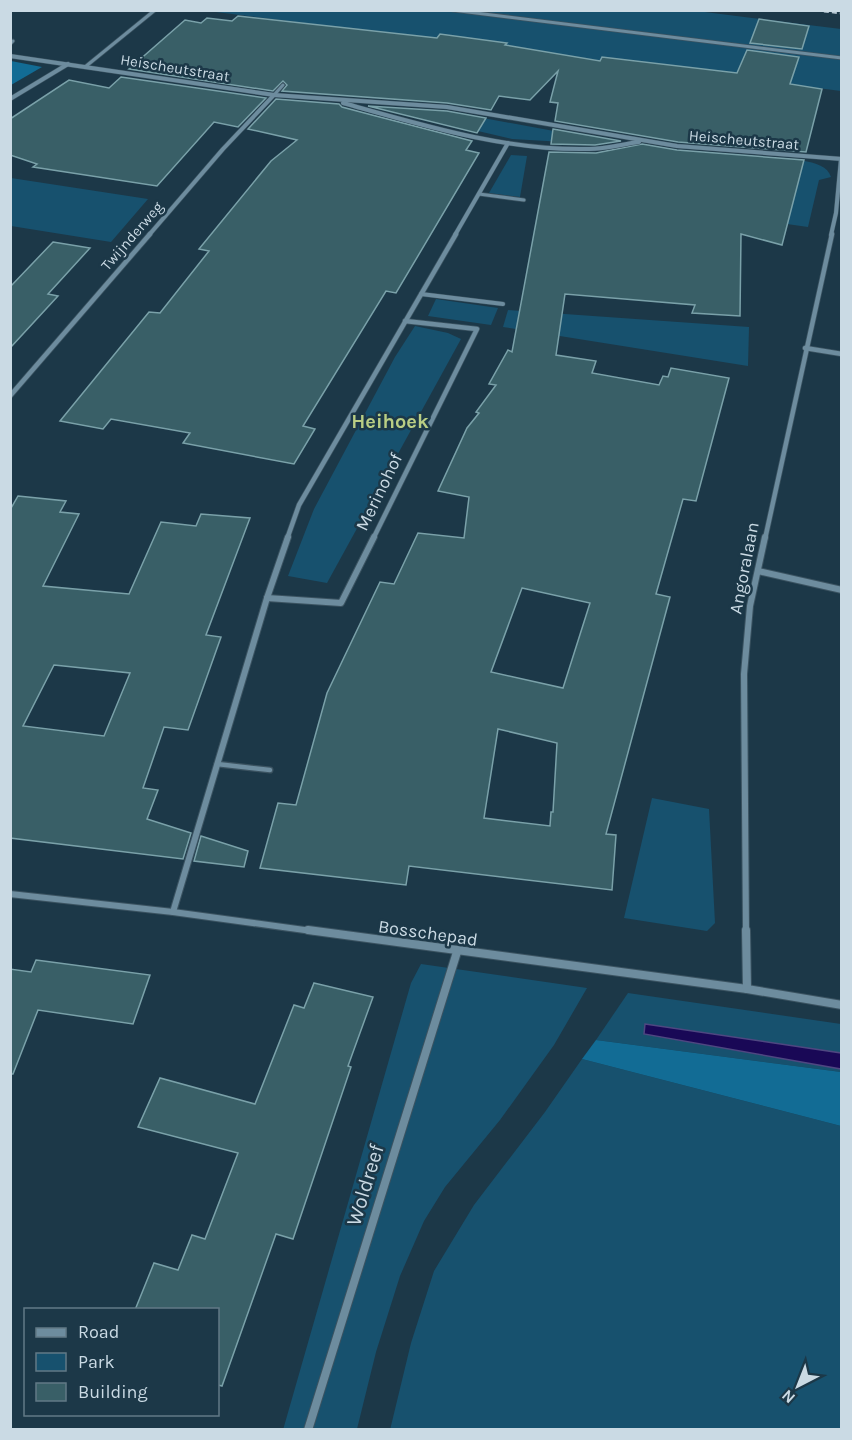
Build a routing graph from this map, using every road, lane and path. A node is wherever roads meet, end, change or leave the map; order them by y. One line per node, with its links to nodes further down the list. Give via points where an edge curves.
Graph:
1 (155, 10): 6 (lane)
2 (452, 10): 4 (lane)
3 (10, 56): 5 (street, Heischeutstraat)
4 (842, 58)
5 (69, 64): 6 (street, Heischeutstraat); 9 (street)
6 (85, 67): 8 (street, Heischeutstraat)
7 (283, 85): 8 (lane)
8 (274, 95): 10 (street, Heischeutstraat); 21 (street, Twijnderweg)
9 (10, 99)
10 (337, 100): 11 (street, Heischeutstraat, via 447,107); 12 (street, Heischeutstraat, via 356,108)
11 (644, 141): 12 (street, Heischeutstraat, via 591,149); 13 (street, Heischeutstraat)
12 (508, 143): 14 (street)
13 (841, 159): 19 (street, Angoralaan, via 836,213)
14 (478, 194): 15 (lane); 16 (street)
15 (524, 200)
16 (421, 294): 17 (lane); 18 (street)
17 (503, 304)
18 (405, 321): 24 (street, via 298,505); 24 (street, Merinohof, via 477,329 341,603)
19 (805, 348): 20 (street); 22 (street, Angoralaan)
20 (842, 354)
21 (10, 396)
22 (758, 571): 23 (street); 30 (street, Angoralaan, via 750,606 744,674)
23 (842, 590)
24 (267, 598): 25 (street)
25 (217, 764): 26 (lane); 28 (street)
26 (270, 770)
27 (10, 894): 28 (street, Bosschepad)
28 (173, 912): 29 (street, Bosschepad)
29 (457, 952): 30 (street, Bosschepad); 32 (street, Woldreef)
30 (747, 989): 31 (street, Bosschepad)
31 (842, 1005)
32 (308, 1430)

